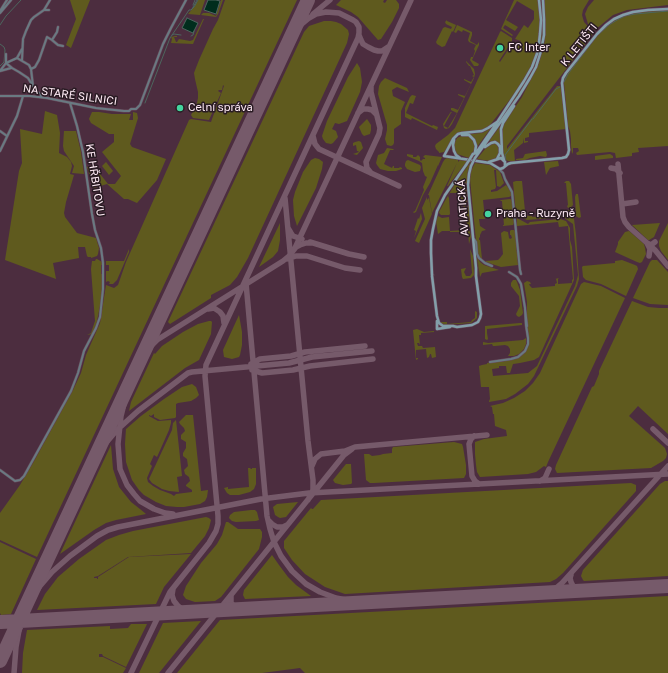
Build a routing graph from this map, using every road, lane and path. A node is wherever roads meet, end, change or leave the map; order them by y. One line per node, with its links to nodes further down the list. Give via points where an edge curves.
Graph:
1 (7, 0): 10 (street)
2 (11, 0): 10 (street)
3 (50, 0): 8 (street)
4 (186, 0): 31 (street, NA STARÉ SILNICI, via 163,44 142,100 136,109 124,111)
5 (539, 0): 32 (main road, AVIATICKÁ, via 541,15 538,51 524,81)
6 (543, 0): 30 (main road, AVIATICKÁ, via 544,30 540,54 533,73)
7 (668, 9): 44 (main road, K LETIŠTI, via 633,12 614,19 596,34 564,74 562,83 569,150 567,156)
8 (44, 10): 9 (street); 14 (street, via 31,20)
9 (49, 10)
10 (0, 12)
11 (58, 28): 12 (street)
12 (52, 40): 13 (street); 20 (street, via 47,37 36,66)
13 (63, 46)
14 (22, 48): 16 (street); 17 (street)
15 (6, 54): 18 (street)
16 (17, 58): 17 (street); 18 (street)
17 (22, 60): 20 (street)
18 (6, 64): 19 (street); 21 (street)
19 (12, 68): 21 (street); 23 (street)
20 (31, 69): 22 (street)
21 (0, 71)
22 (32, 75): 23 (street); 24 (street)
23 (28, 78): 24 (street)
24 (33, 86): 25 (street)
25 (40, 94): 28 (street); 29 (street)
26 (0, 96): 27 (street, NA STARÉ SILNICI)
27 (23, 96): 28 (street, NA STARÉ SILNICI); 34 (street)
28 (41, 98): 29 (street, NA STARÉ SILNICI)
29 (47, 98): 31 (street, NA STARÉ SILNICI)
30 (516, 100): 37 (main road, AVIATICKÁ); 42 (main road, via 502,127)
31 (70, 103): 55 (street, KE HŘBITOVU, via 83,152 92,214 103,260 100,317 84,351 71,392 23,477 15,481)
32 (498, 121): 38 (main road, AVIATICKÁ); 39 (main road, via 482,131 458,134)
33 (0, 131): 34 (street)
34 (7, 136): 36 (street)
35 (454, 140): 38 (main road, via 461,135 470,136 476,146); 39 (main road); 40 (main road, via 456,155)
36 (0, 151)
37 (480, 152): 41 (main road, via 489,143 496,143 500,147); 48 (main road, AVIATICKÁ, bridge, via 471,166 468,182)
38 (473, 154): 52 (main road, AVIATICKÁ, bridge, via 448,190 440,205 433,229 431,246)
39 (444, 156): 40 (main road, K LETIŠTI)
40 (463, 158): 43 (main road, K LETIŠTI)
41 (497, 160): 42 (main road, K LETIŠTI); 43 (main road, K LETIŠTI); 46 (main road)
42 (504, 160): 44 (main road, K LETIŠTI); 45 (main road)
43 (488, 162): 46 (main road, K LETIŠTI)
44 (512, 163): 45 (main road, K LETIŠTI)
45 (504, 166): 46 (main road, K LETIŠTI, via 501,169); 47 (street)
46 (497, 168): 47 (street)
47 (503, 173): 51 (street, via 512,192)
48 (473, 238): 49 (street, via 479,258); 53 (main road, AVIATICKÁ, via 481,316 474,325)
49 (492, 266)
50 (509, 272): 54 (street, via 521,283 528,344 518,357)
51 (521, 274)
52 (437, 316): 53 (main road, AVIATICKÁ, via 441,325); 53 (main road, via 437,329)
53 (457, 327)
54 (490, 362)
55 (0, 470)

